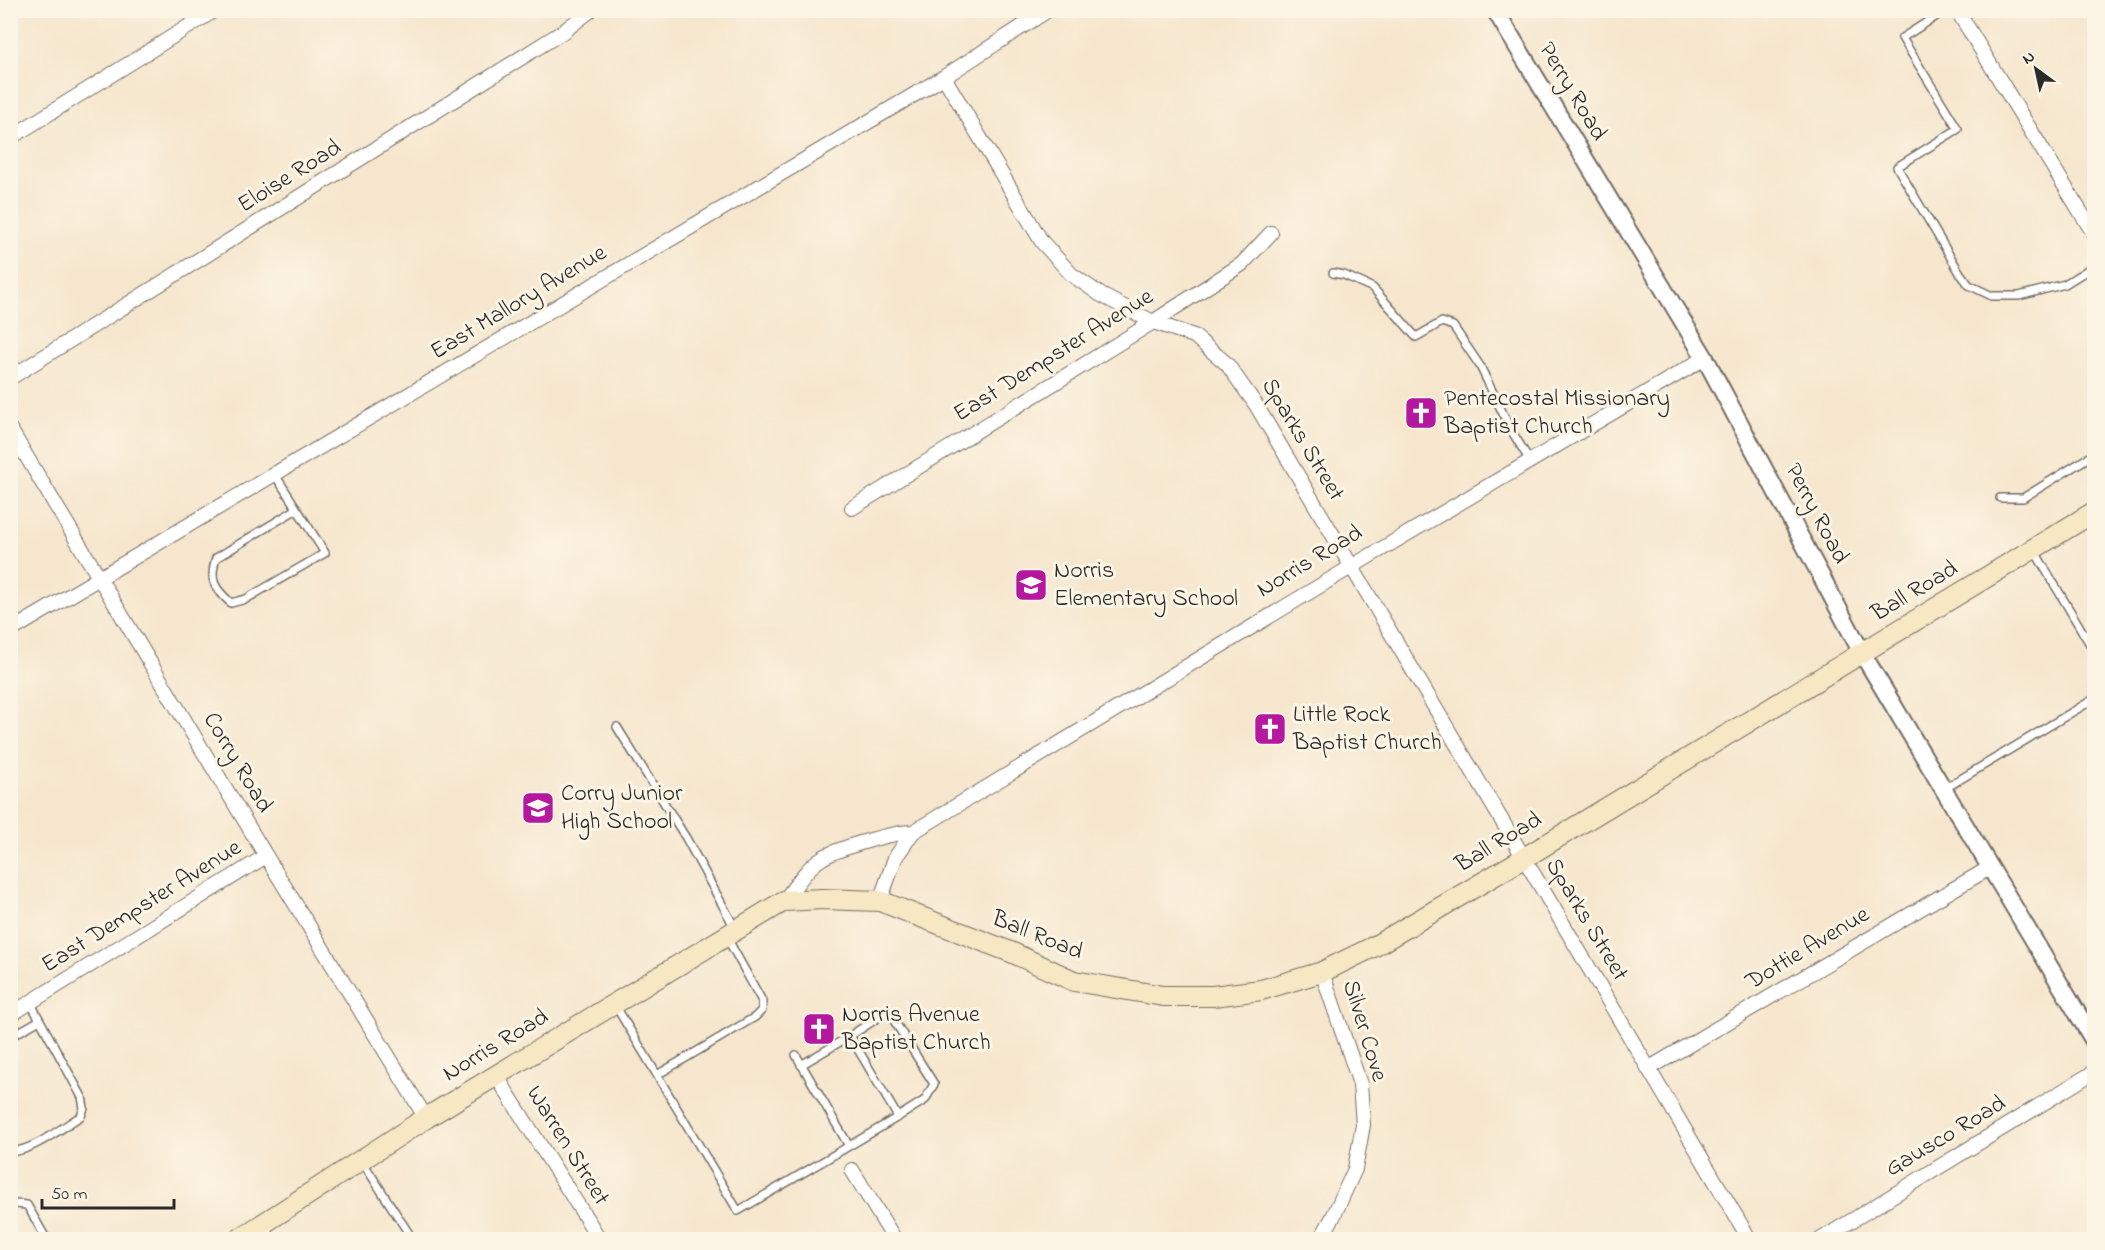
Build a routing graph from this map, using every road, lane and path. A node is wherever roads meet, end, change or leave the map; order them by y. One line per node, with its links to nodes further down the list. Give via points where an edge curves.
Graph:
1 (215, 10): 8 (street)
2 (591, 10): 15 (street, Eloise Road, via 564,31)
3 (1048, 10): 7 (street, East Mallory Avenue)
4 (1495, 10): 14 (street, Perry Road)
5 (1946, 10): 11 (lane, via 1902,38 1958,129 1897,167 1969,285 1992,296 2019,296 2065,284)
6 (1957, 10): 10 (street)
7 (944, 77): 13 (street, Sparks Street, via 1042,242 1071,274); 19 (street, East Mallory Avenue)
8 (10, 138)
9 (1271, 233): 13 (street, East Dempster Avenue, via 1242,264)
10 (2094, 234)
11 (2094, 266)
12 (1333, 273): 18 (lane, via 1374,288 1416,337 1442,322 1453,326 1480,366)
13 (1153, 322): 21 (street, East Dempster Avenue); 25 (street, Sparks Street, via 1194,336 1227,364 1256,405)
14 (1705, 358): 18 (street, Norris Road); 29 (street, Perry Road)
15 (10, 378)
16 (10, 429): 26 (street, Corry Road)
17 (2094, 454): 20 (lane, via 2024,498)
18 (1530, 461): 25 (street, Norris Road)
19 (274, 473): 22 (lane); 26 (street, East Mallory Avenue)
20 (2000, 498)
21 (852, 508)
22 (297, 509): 22 (lane, via 324,553 246,599 231,603 216,590 212,572 216,558)
23 (2094, 512): 24 (main road, Ball Road)
24 (2033, 549): 28 (lane); 29 (main road, Ball Road)
25 (1351, 567): 33 (street, Norris Road); 35 (street, Sparks Street)
26 (100, 576): 27 (street, East Mallory Avenue); 34 (street, Corry Road)
27 (10, 631)
28 (2094, 651)
29 (1863, 653): 32 (street, Perry Road); 35 (main road, Ball Road)
30 (2094, 699): 32 (lane)
31 (617, 727): 39 (lane, via 686,838)
32 (1944, 789): 36 (street, Perry Road)
33 (913, 832): 37 (street, Norris Road, via 891,834 822,858); 38 (street, Norris Road, via 895,858)
34 (266, 856): 41 (street, East Dempster Avenue); 55 (street, Corry Road)
35 (1524, 858): 40 (main road, Ball Road, via 1375,946); 50 (street, Sparks Street)
36 (1991, 867): 47 (street, Perry Road); 50 (street, Dottie Avenue)
37 (784, 901): 38 (main road, Norris Road); 39 (main road, Norris Road)
38 (880, 901): 40 (main road, Ball Road, via 1074,981 1163,996 1213,996 1261,990)
39 (731, 933): 42 (main road, Norris Road); 52 (lane, via 762,1001 762,1010)
40 (1322, 972): 67 (street, Silver Cove, via 1360,1084 1363,1125 1355,1169)
41 (30, 1002): 43 (street, East Dempster Avenue); 44 (lane)
42 (614, 1003): 52 (lane); 53 (main road, Norris Road)
43 (10, 1014)
44 (40, 1020): 46 (lane); 57 (lane, via 82,1097 84,1108 81,1116 28,1148)
45 (850, 1036): 49 (lane); 54 (lane); 54 (lane, via 888,1011 934,1084 925,1100)
46 (10, 1038)
47 (2094, 1041)
48 (796, 1055): 49 (lane)
49 (801, 1065): 56 (lane)
50 (1648, 1069): 68 (street, Sparks Street)
51 (2094, 1072): 69 (street, Gausco Road)
52 (657, 1075): 56 (lane, via 738,1211)
53 (497, 1077): 55 (main road, Norris Road); 65 (street, Warren Street)
54 (898, 1117): 56 (lane)
55 (426, 1118): 58 (main road, Norris Road)
56 (849, 1146)
57 (10, 1151)
58 (362, 1160): 61 (main road, Norris Road); 64 (lane)
59 (852, 1170): 66 (street)
60 (10, 1206): 62 (lane, via 27,1205)
61 (268, 1231): 63 (main road, Norris Road)
62 (47, 1239)
63 (238, 1239)
64 (413, 1239)
65 (600, 1239)
66 (894, 1239)
67 (1320, 1239)
68 (1750, 1239)
69 (1820, 1239)

